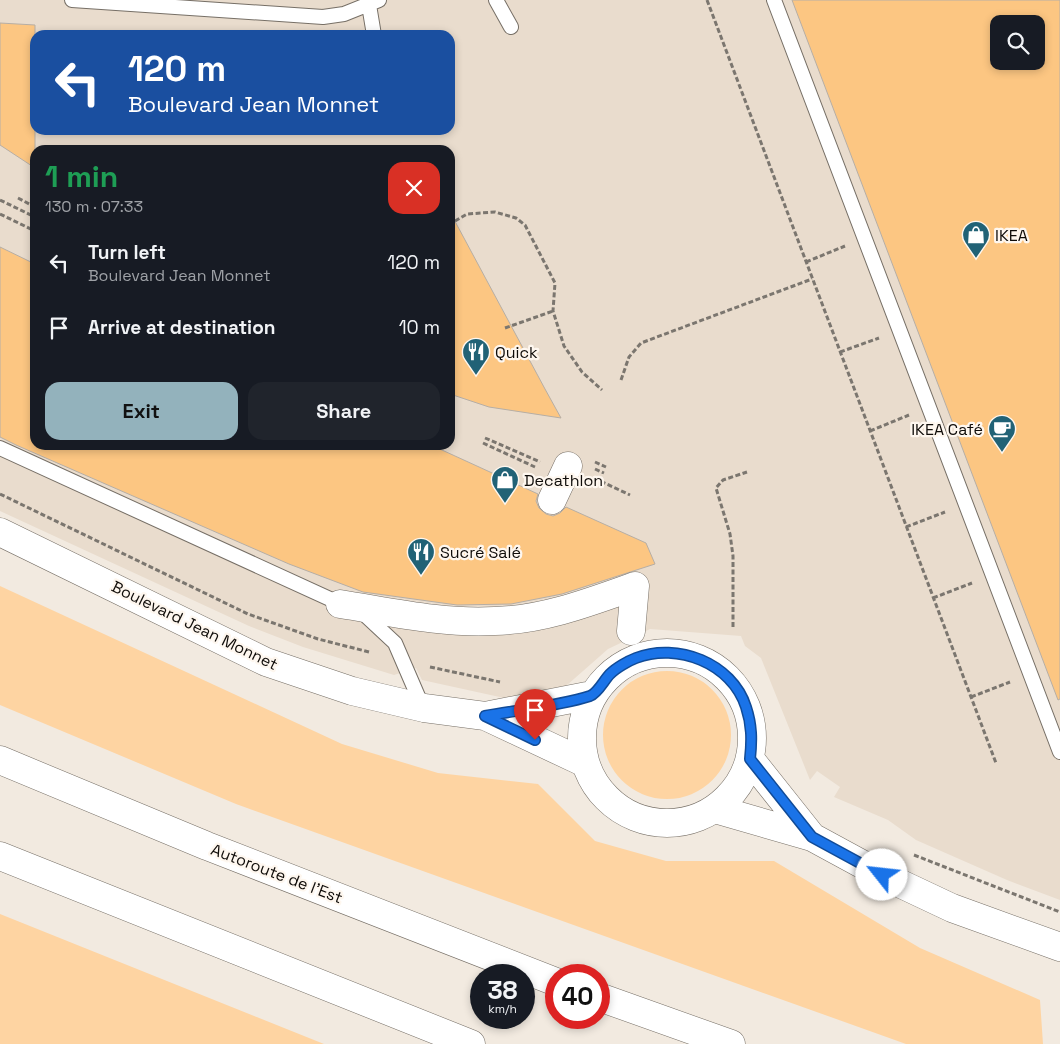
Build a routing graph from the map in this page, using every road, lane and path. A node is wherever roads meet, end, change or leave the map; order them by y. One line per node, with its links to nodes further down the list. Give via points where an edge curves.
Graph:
1 (72, 0): 5 (lane, via 323,17 344,14)
2 (496, 0): 6 (lane)
3 (707, 0): 15 (path)
4 (774, 0): 40 (lane)
5 (374, 2): 7 (lane)
6 (511, 27)
7 (374, 30)
8 (18, 198): 10 (path)
9 (0, 200): 12 (path)
10 (30, 204)
11 (0, 214): 14 (path)
12 (30, 215)
13 (455, 221): 16 (path, via 467,214 495,212 516,218 525,225 555,283)
14 (30, 229)
15 (812, 278): 18 (path, via 641,343 629,357); 28 (path)
16 (553, 311): 17 (path); 19 (path, via 570,357)
17 (506, 328)
18 (621, 380)
19 (602, 390)
20 (486, 438): 24 (path)
21 (483, 443): 24 (path)
22 (0, 448): 32 (lane)
23 (747, 472): 33 (path, via 723,480 716,488 733,556)
24 (565, 479): 26 (path)
25 (0, 494): 35 (path, via 248,614 318,639)
26 (630, 495)
27 (950, 510): 28 (path)
28 (906, 527): 31 (path)
29 (0, 532): 38 (main road, Boulevard Jean Monnet, via 266,662 352,691)
30 (977, 582): 31 (path)
31 (933, 598): 44 (path)
32 (340, 604): 34 (main road, via 452,621 497,622 583,604 635,586); 35 (lane, via 365,615 396,643)
33 (733, 627)
34 (631, 631)
35 (403, 660): 36 (path); 38 (lane)
36 (508, 683)
37 (592, 695): 39 (main road, Boulevard Jean Monnet); 41 (main road, via 611,673 636,658 665,652 688,654 710,663 731,681 746,704 752,731); 43 (main road, via 584,717 581,740)
38 (424, 708): 39 (main road, Boulevard Jean Monnet)
39 (485, 716): 43 (main road, Boulevard Jean Monnet)
40 (1060, 752)
41 (750, 759): 45 (main road, via 743,778); 46 (main road)
42 (0, 760): 51 (main road, Autoroute de l’Est, via 207,846)
43 (585, 763): 45 (main road, via 597,787 615,806 639,819 665,824 692,820)
44 (996, 764)
45 (716, 809): 46 (main road)
46 (812, 837): 50 (main road, via 952,908)
47 (905, 851): 49 (path)
48 (0, 856): 53 (main road)
49 (1060, 912)
50 (1060, 947)
51 (545, 978)
52 (610, 1001): 54 (main road)
53 (471, 1044)
54 (731, 1044)

